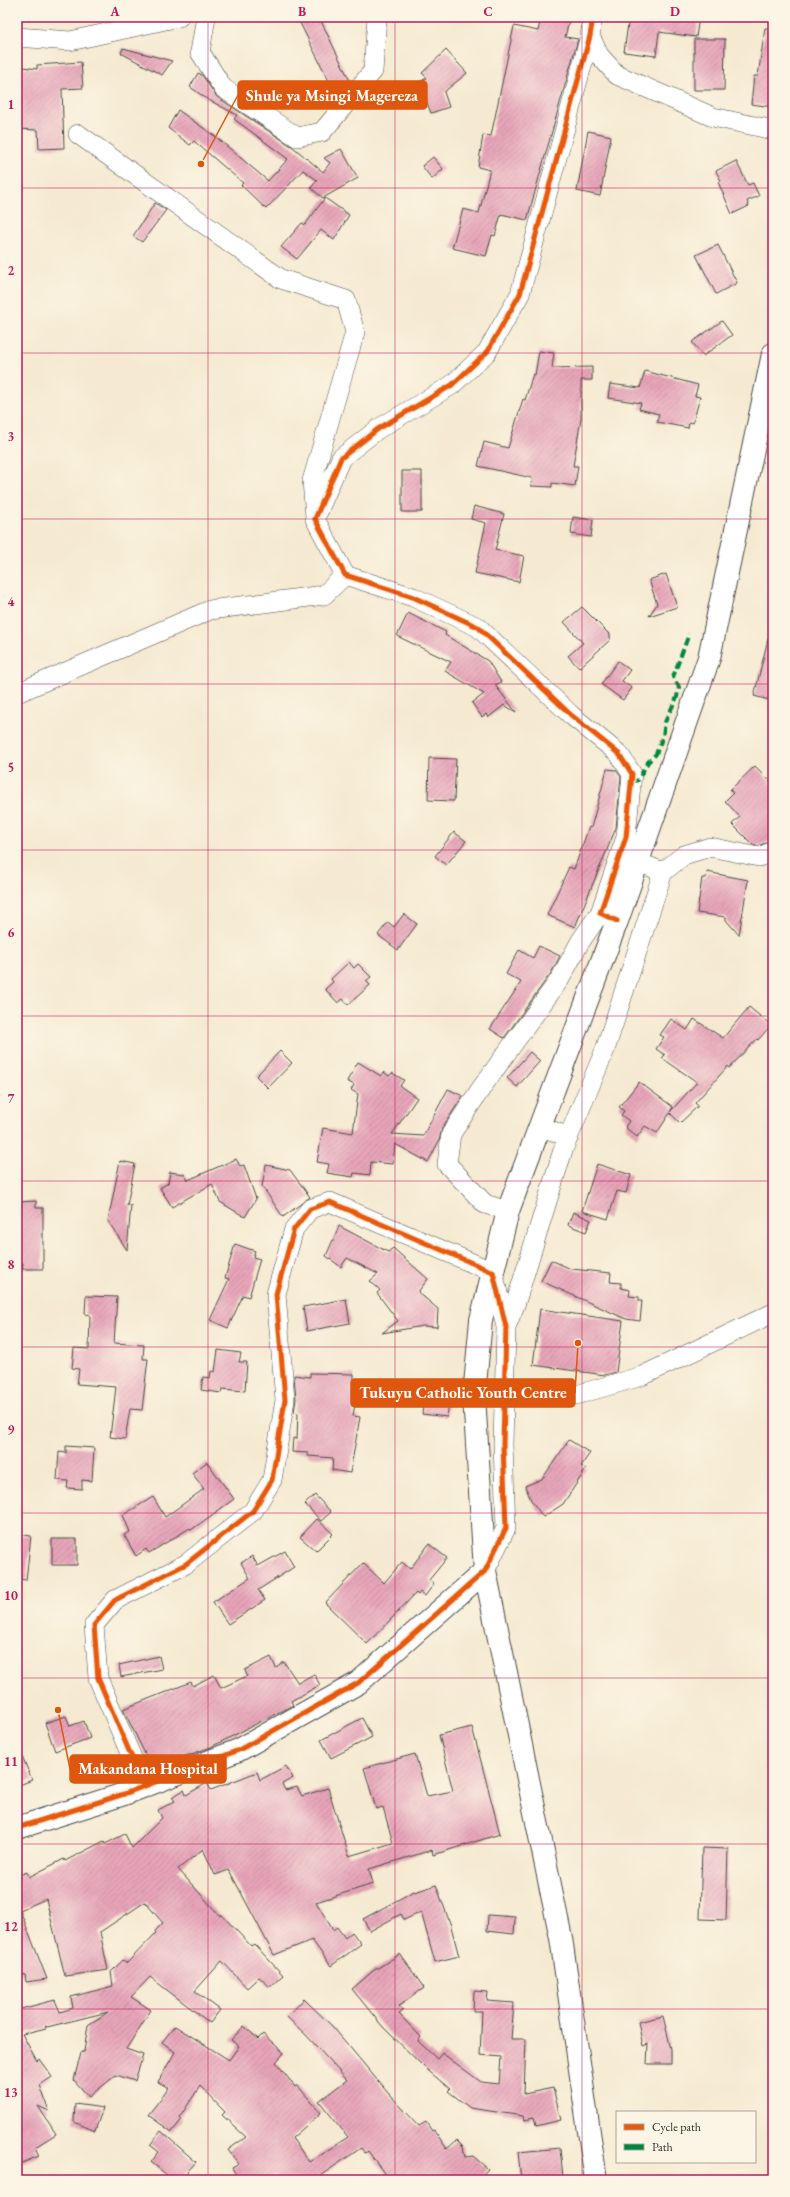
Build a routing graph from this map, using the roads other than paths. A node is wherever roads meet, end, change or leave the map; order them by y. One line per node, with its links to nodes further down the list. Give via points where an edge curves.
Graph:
1 (179, 17): 6 (street, via 70,42)
2 (206, 17): 3 (street, via 200,52 223,88 297,137 322,132 373,71)
3 (377, 17)
4 (593, 17): 5 (street)
5 (590, 36): 7 (street, via 599,56 617,75 713,117); 10 (street, via 520,294 502,327 487,352 452,385 378,429 341,458)
6 (17, 37)
7 (773, 130)
8 (78, 134): 10 (street, via 281,279 346,300 355,332 312,481)
9 (773, 354): 14 (main road, via 709,658)
10 (315, 519): 11 (street)
11 (345, 574): 12 (street, via 324,595 210,610); 16 (street, via 413,597 478,627 571,715 619,754 632,774 626,837)
12 (17, 693)
13 (773, 851): 15 (street, via 759,857 710,848 684,855)
14 (638, 862): 15 (street); 16 (main road)
15 (663, 872): 18 (street, via 605,1050)
16 (609, 917): 17 (main road); 19 (street, via 580,942 560,979 451,1134 447,1164 485,1204)
17 (539, 1126): 18 (street); 19 (main road)
18 (569, 1137): 22 (street)
19 (508, 1211): 20 (main road)
20 (493, 1272): 22 (street); 24 (main road, via 482,1320 474,1396); 25 (street, via 330,1202 310,1209 294,1229 276,1294 285,1400 272,1480 253,1511 186,1564 115,1600 94,1625 98,1678)
21 (773, 1313): 23 (street, via 635,1378 576,1395)
22 (506, 1327): 23 (street)
23 (504, 1392): 24 (street, via 506,1528)
24 (485, 1571): 25 (main road, via 358,1683 239,1750); 27 (main road, via 561,1938)
25 (144, 1786): 26 (main road)
26 (17, 1828)
27 (596, 2180)

